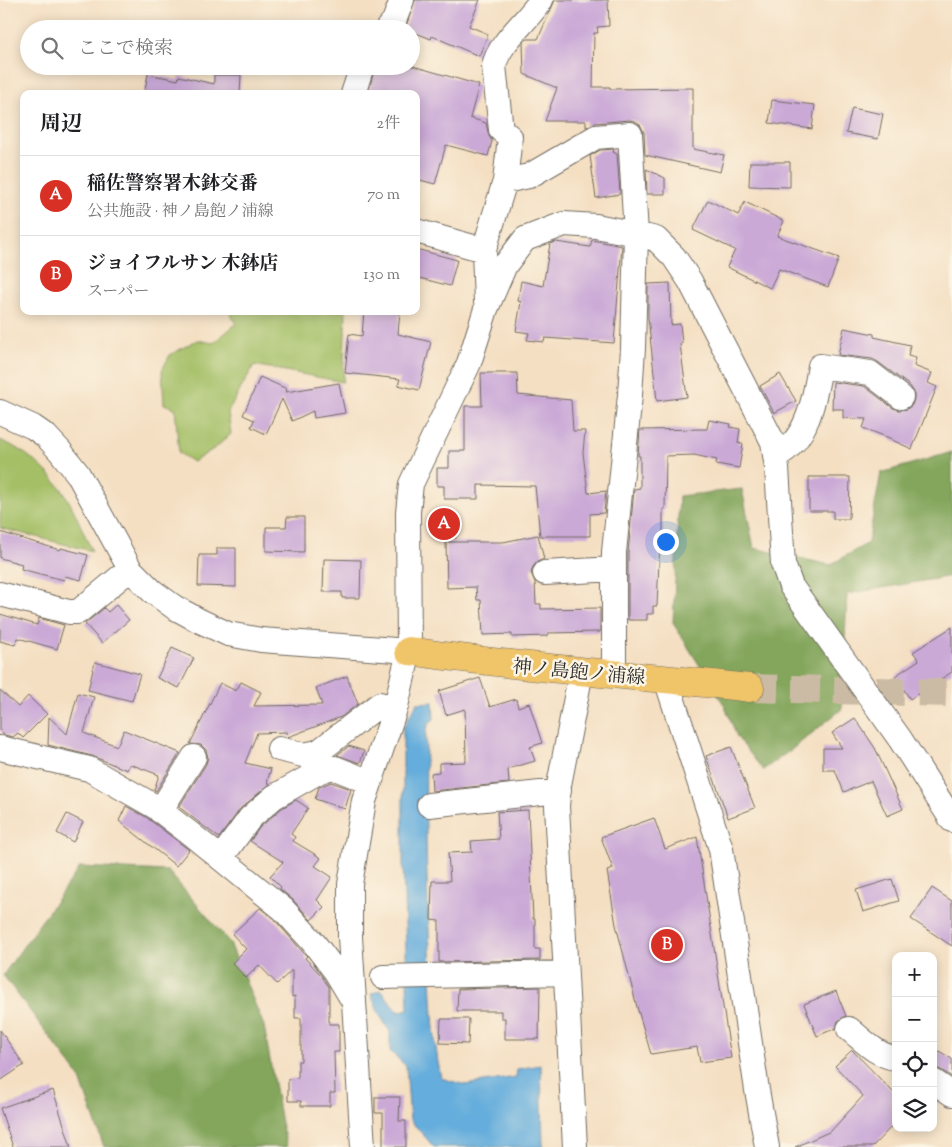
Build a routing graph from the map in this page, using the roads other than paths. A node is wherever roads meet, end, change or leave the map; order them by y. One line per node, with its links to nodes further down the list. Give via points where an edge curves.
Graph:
1 (402, 0): 3 (street)
2 (541, 0): 6 (street, via 508,41 494,66 501,130 510,137)
3 (394, 20)
4 (359, 75): 5 (street)
5 (354, 90)
6 (505, 181): 8 (street, via 529,176 596,137 630,134); 9 (street)
7 (420, 232): 9 (street)
8 (636, 234): 10 (street, via 564,224 525,239 505,265); 13 (street, via 656,239 674,256 690,281 773,442); 14 (street, via 630,395)
9 (484, 250): 10 (street)
10 (486, 309): 18 (street, via 469,363 411,484 408,512)
11 (901, 397): 13 (street, via 870,373 820,366 812,407 803,429 782,453)
12 (0, 412): 15 (street, via 33,427 60,451 78,474)
13 (775, 456): 31 (street, via 782,564 790,586 900,739)
14 (614, 568): 16 (street); 20 (street)
15 (130, 569): 17 (street, via 78,612); 18 (street, via 174,607 228,634 261,640)
16 (545, 573)
17 (0, 594)
18 (409, 650): 19 (main road, 神ノ島飽ノ浦線, via 467,660); 23 (street)
19 (581, 672): 20 (main road, 神ノ島飽ノ浦線); 28 (street)
20 (614, 674): 21 (main road, 神ノ島飽ノ浦線)
21 (666, 679): 22 (main road, 神ノ島飽ノ浦線); 42 (street, via 721,849)
22 (750, 688)
23 (395, 708): 25 (street, via 380,704 318,752 303,755); 27 (street)
24 (0, 748): 30 (street, via 89,769)
25 (279, 749)
26 (194, 757): 30 (street)
27 (370, 782): 32 (street, via 335,768 320,771 274,797 250,818); 35 (street, via 350,884)
28 (559, 791): 29 (street); 33 (street, via 557,806)
29 (429, 805)
30 (160, 811): 32 (street)
31 (952, 820)
32 (221, 858): 35 (street, via 283,909 313,942)
33 (566, 973): 34 (street); 41 (street)
34 (382, 977)
35 (354, 1001): 40 (street)
36 (849, 1029): 37 (street, via 874,1050)
37 (892, 1058)
38 (937, 1084): 39 (street)
39 (952, 1094)
40 (363, 1147)
41 (575, 1147)
42 (767, 1147)

